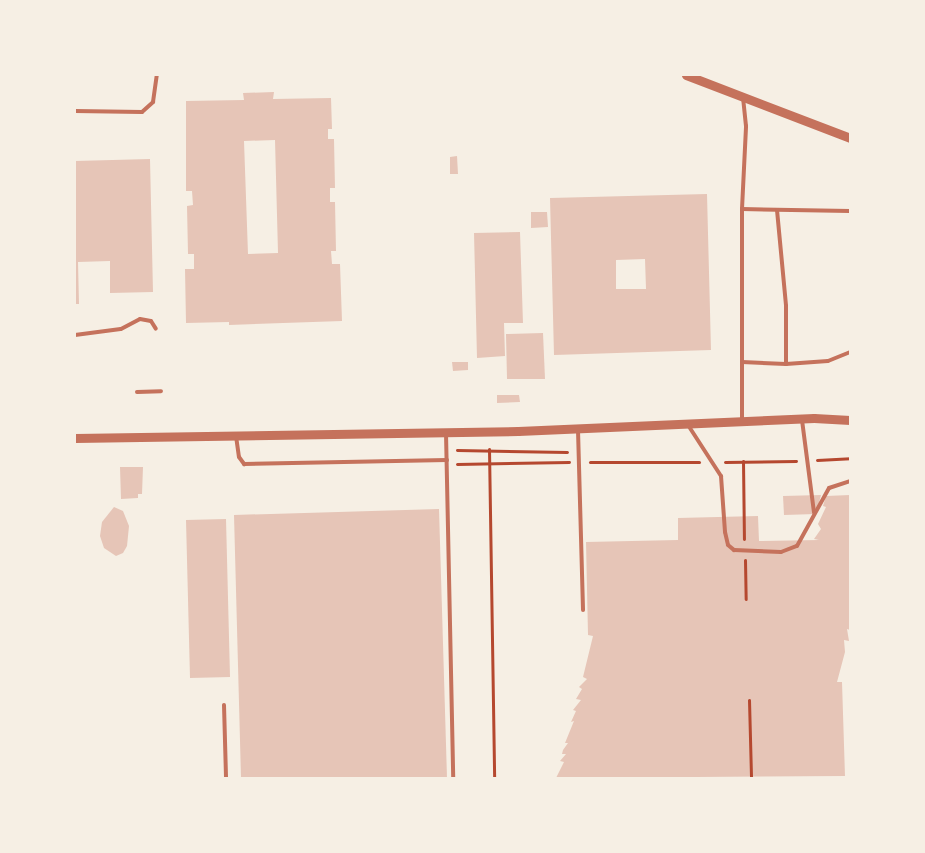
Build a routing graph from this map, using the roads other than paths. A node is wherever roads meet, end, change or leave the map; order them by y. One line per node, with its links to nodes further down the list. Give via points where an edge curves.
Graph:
1 (157, 75): 4 (lane, via 153,102 142,112)
2 (686, 75): 3 (street)
3 (742, 96): 5 (street); 6 (lane, via 746,126)
4 (75, 111)
5 (850, 138)
6 (742, 208): 7 (lane); 12 (lane)
7 (777, 210): 8 (lane); 13 (lane, via 786,306)
8 (850, 211)
9 (156, 329): 10 (lane, via 151,321 140,318 121,329)
10 (75, 335)
11 (850, 352): 13 (lane, via 828,361)
12 (742, 362): 13 (lane); 18 (lane)
13 (786, 364)
14 (161, 391): 15 (lane)
15 (137, 392)
16 (802, 419): 17 (street); 18 (street); 26 (lane)
17 (850, 420)
18 (742, 423): 19 (street)
19 (688, 425): 20 (street); 26 (lane, via 720,476 728,545 734,550 781,552 797,546)
20 (578, 429): 21 (street); 27 (lane)
21 (446, 432): 22 (street); 24 (lane)
22 (236, 434): 23 (street); 24 (lane, via 239,457 244,464)
23 (75, 438)
24 (447, 462): 30 (lane)
25 (850, 482): 26 (lane, via 829,488)
26 (814, 512)
27 (583, 610)
28 (224, 705): 29 (lane)
29 (226, 778)
30 (453, 778)

